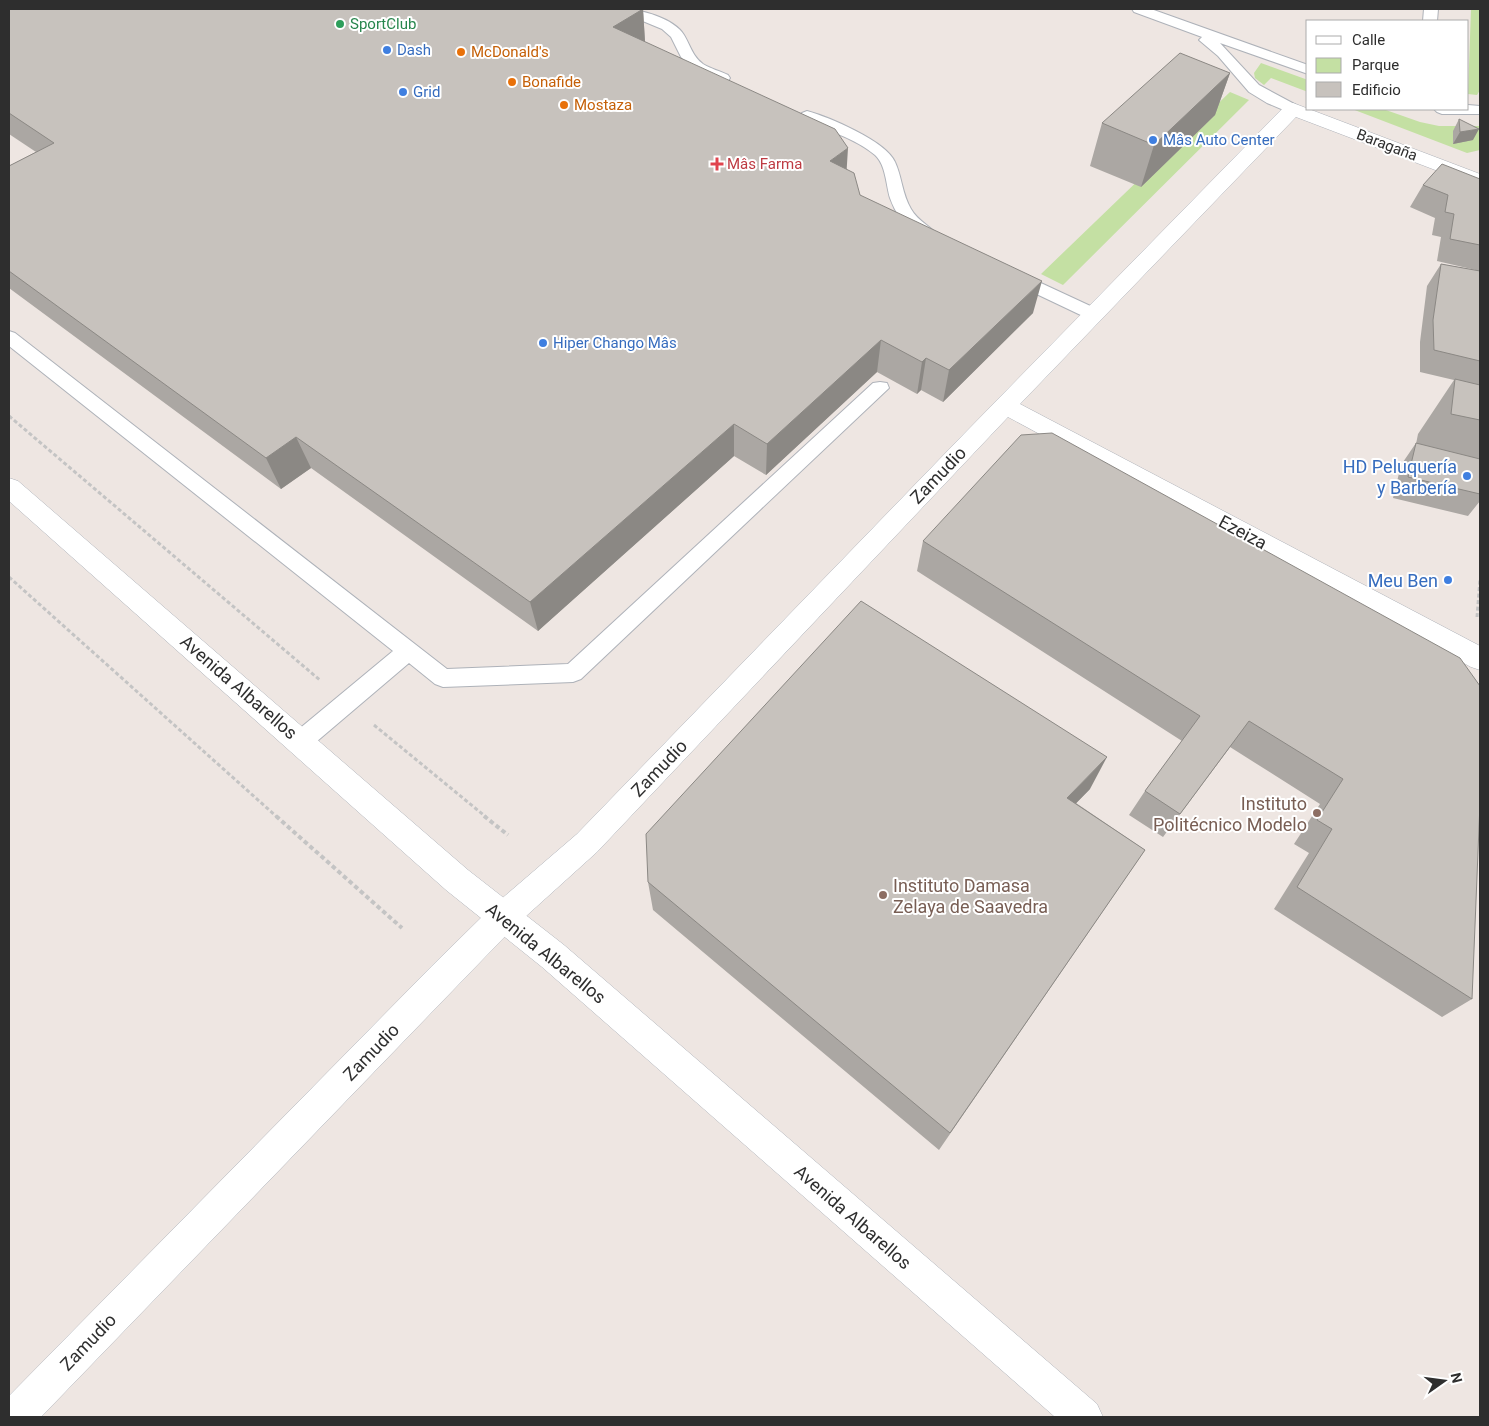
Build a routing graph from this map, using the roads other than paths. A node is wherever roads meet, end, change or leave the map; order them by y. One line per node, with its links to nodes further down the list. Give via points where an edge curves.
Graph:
1 (626, 9): 5 (lane, via 667,26 698,66)
2 (1139, 9): 3 (lane)
3 (1187, 26): 4 (lane); 7 (lane, via 1223,51 1254,88 1271,100)
4 (1306, 69)
5 (739, 86)
6 (789, 108): 9 (lane, via 870,146 884,156 899,203 911,221 929,236)
7 (1293, 108): 8 (street, Baragaña); 11 (street, Zamudio)
8 (1480, 180)
9 (948, 245)
10 (997, 269): 11 (lane)
11 (1093, 314): 14 (street, Zamudio)
12 (9, 337): 16 (lane)
13 (880, 388): 16 (lane, via 573,673 443,678)
14 (1006, 406): 17 (street, Ezeiza); 19 (street, Zamudio, via 587,843)
15 (9, 487): 18 (street, Avenida Albarellos)
16 (407, 652): 18 (lane)
17 (1480, 659)
18 (301, 741): 19 (street, Avenida Albarellos)
19 (503, 918): 20 (street, Zamudio); 21 (street, Avenida Albarellos, via 553,956)
20 (15, 1417)
21 (1084, 1417)

